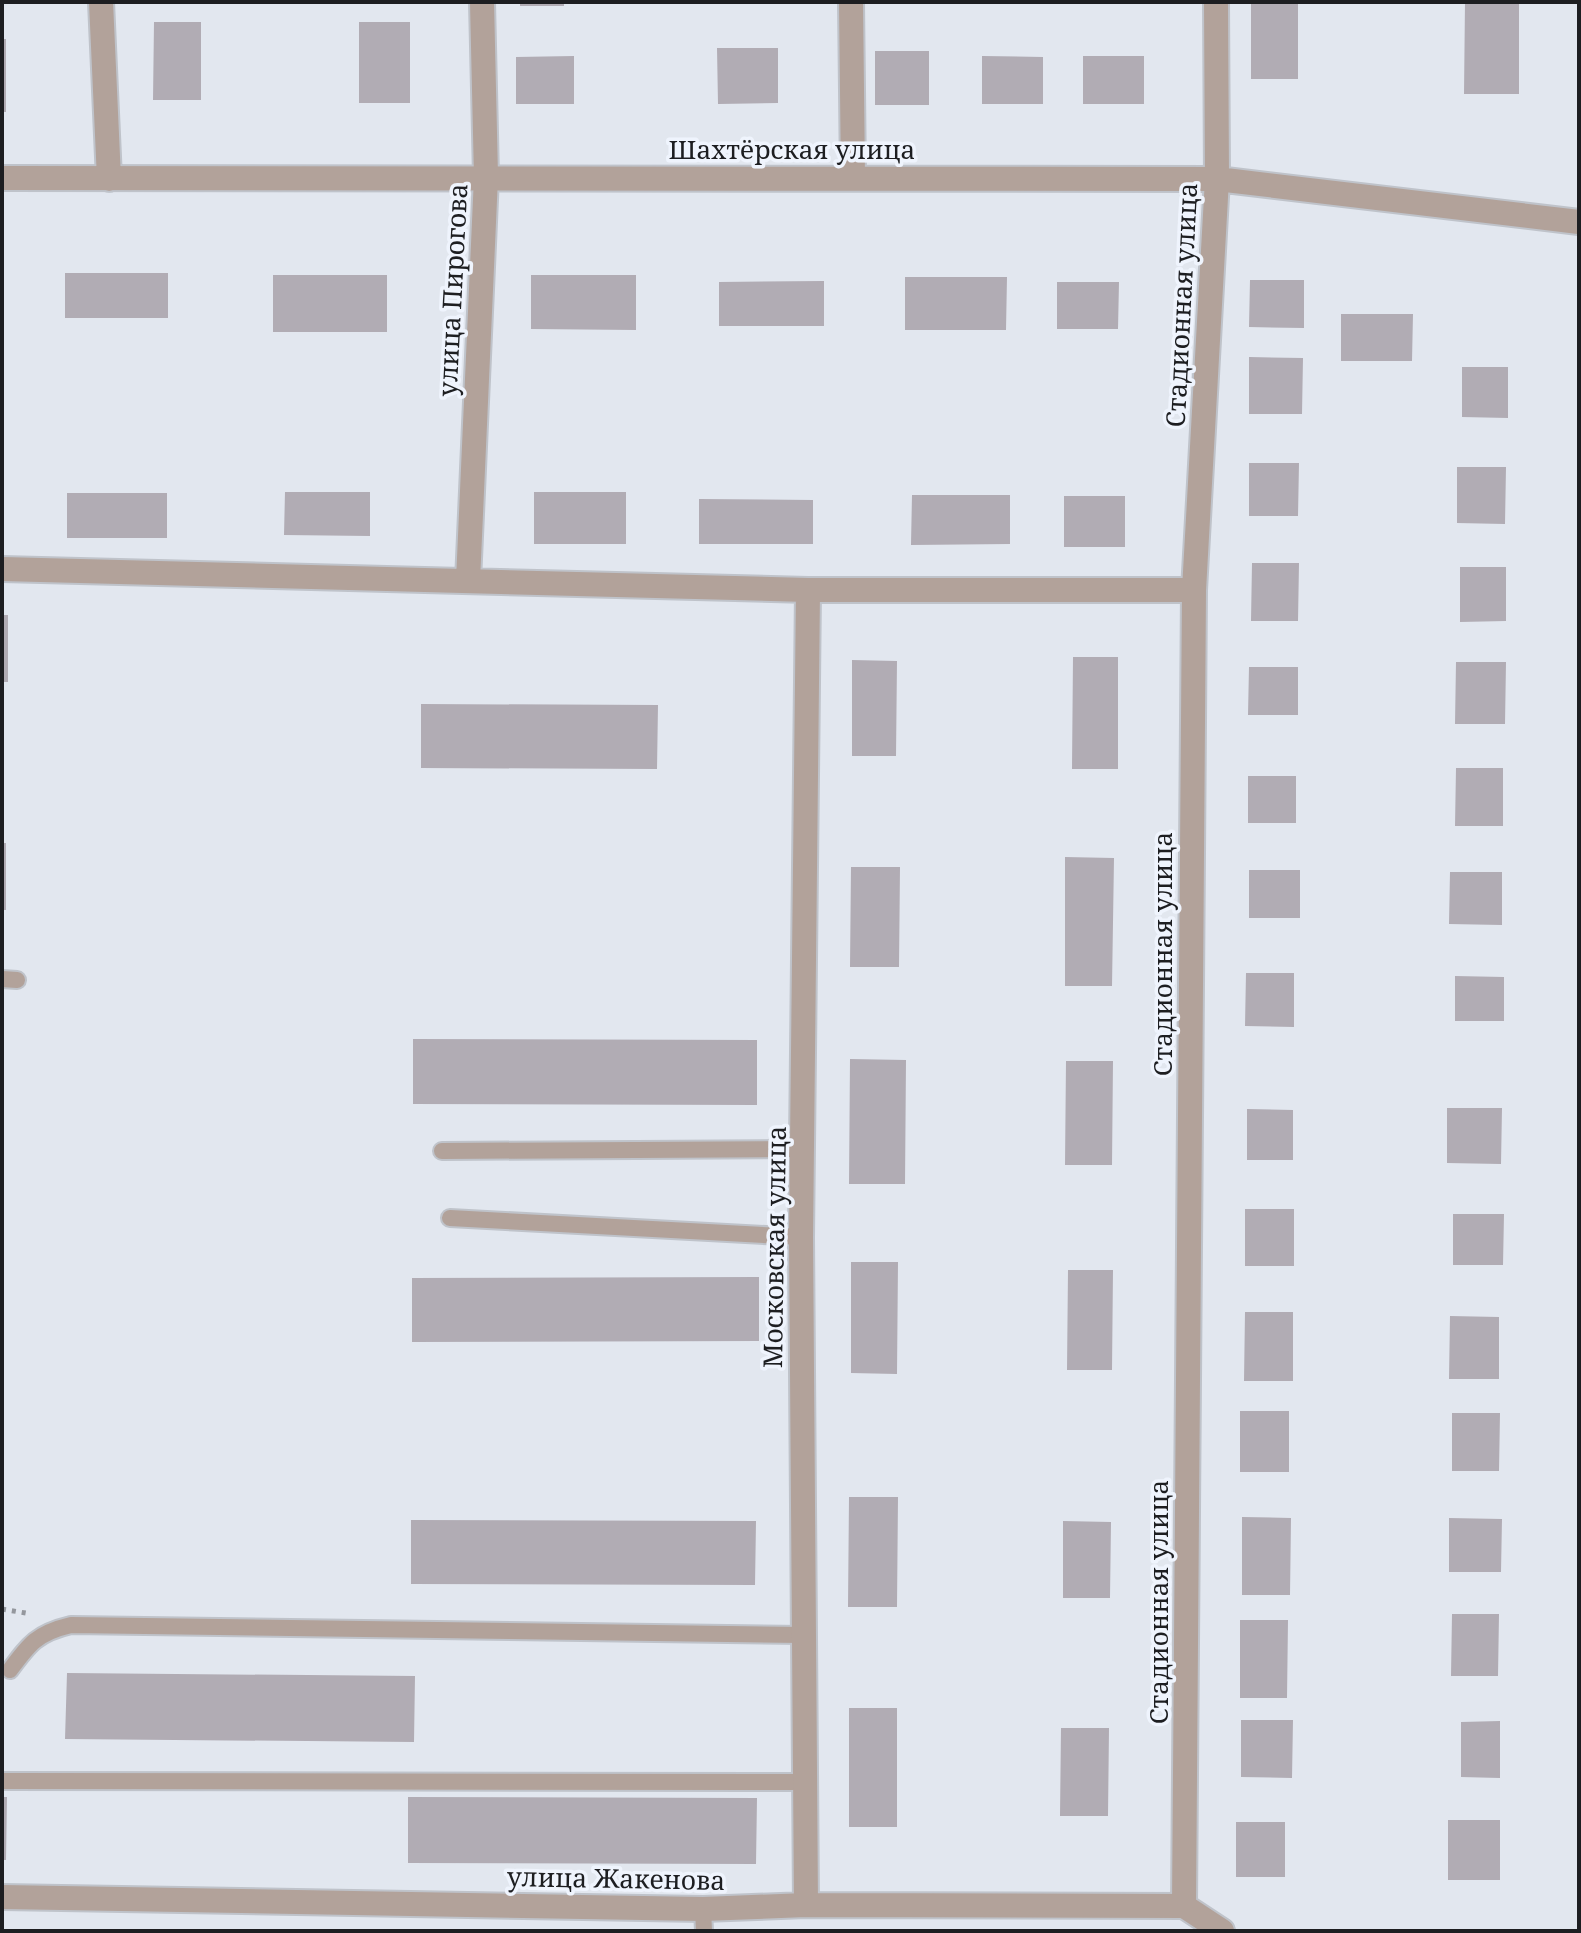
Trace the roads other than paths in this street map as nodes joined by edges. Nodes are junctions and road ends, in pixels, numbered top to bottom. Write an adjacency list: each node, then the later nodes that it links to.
1 (101, 2): 8 (street)
2 (482, 2): 5 (street, улица Пирогова)
3 (851, 2): 7 (street)
4 (1216, 2): 9 (street, Стадионная улица)
5 (486, 177): 7 (street, Шахтёрская улица); 8 (street, Шахтёрская улица); 12 (street, улица Пирогова)
6 (2, 178): 8 (street, Шахтёрская улица)
7 (853, 178): 9 (street, Шахтёрская улица)
8 (109, 179)
9 (1217, 179): 10 (street, Шахтёрская улица); 14 (street, Стадионная улица)
10 (1579, 222)
11 (2, 569): 12 (street)
12 (468, 581): 13 (street)
13 (808, 590): 14 (street); 15 (street, Московская улица)
14 (1194, 590): 25 (street, Стадионная улица)
15 (804, 1149): 16 (lane); 18 (street, Московская улица)
16 (442, 1151)
17 (450, 1218): 18 (lane)
18 (801, 1237): 19 (street, Московская улица)
19 (803, 1635): 20 (lane); 22 (street, Московская улица)
20 (10, 1670)
21 (2, 1781): 22 (lane)
22 (803, 1782): 24 (street, Московская улица)
23 (2, 1897): 26 (street, улица Жакенова)
24 (806, 1905): 25 (street, улица Жакенова); 26 (street, улица Жакенова)
25 (1184, 1906): 27 (street)
26 (703, 1920)
27 (1222, 1931)

